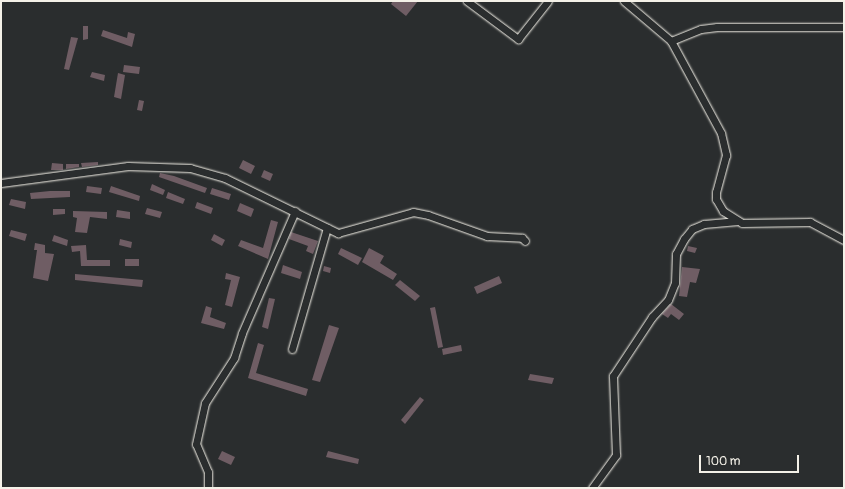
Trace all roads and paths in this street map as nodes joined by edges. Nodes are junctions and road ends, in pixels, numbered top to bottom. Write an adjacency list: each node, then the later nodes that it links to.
1 (467, 1): 2 (street)
2 (548, 1)
3 (624, 1): 5 (street)
4 (844, 27): 5 (street)
5 (671, 41): 8 (street)
6 (1, 183): 7 (street)
7 (295, 211): 9 (street); 13 (street)
8 (738, 221): 10 (street); 14 (street)
9 (327, 228): 11 (street); 12 (street)
10 (844, 240)
11 (525, 241)
12 (292, 349)
13 (208, 488)
14 (592, 488)

